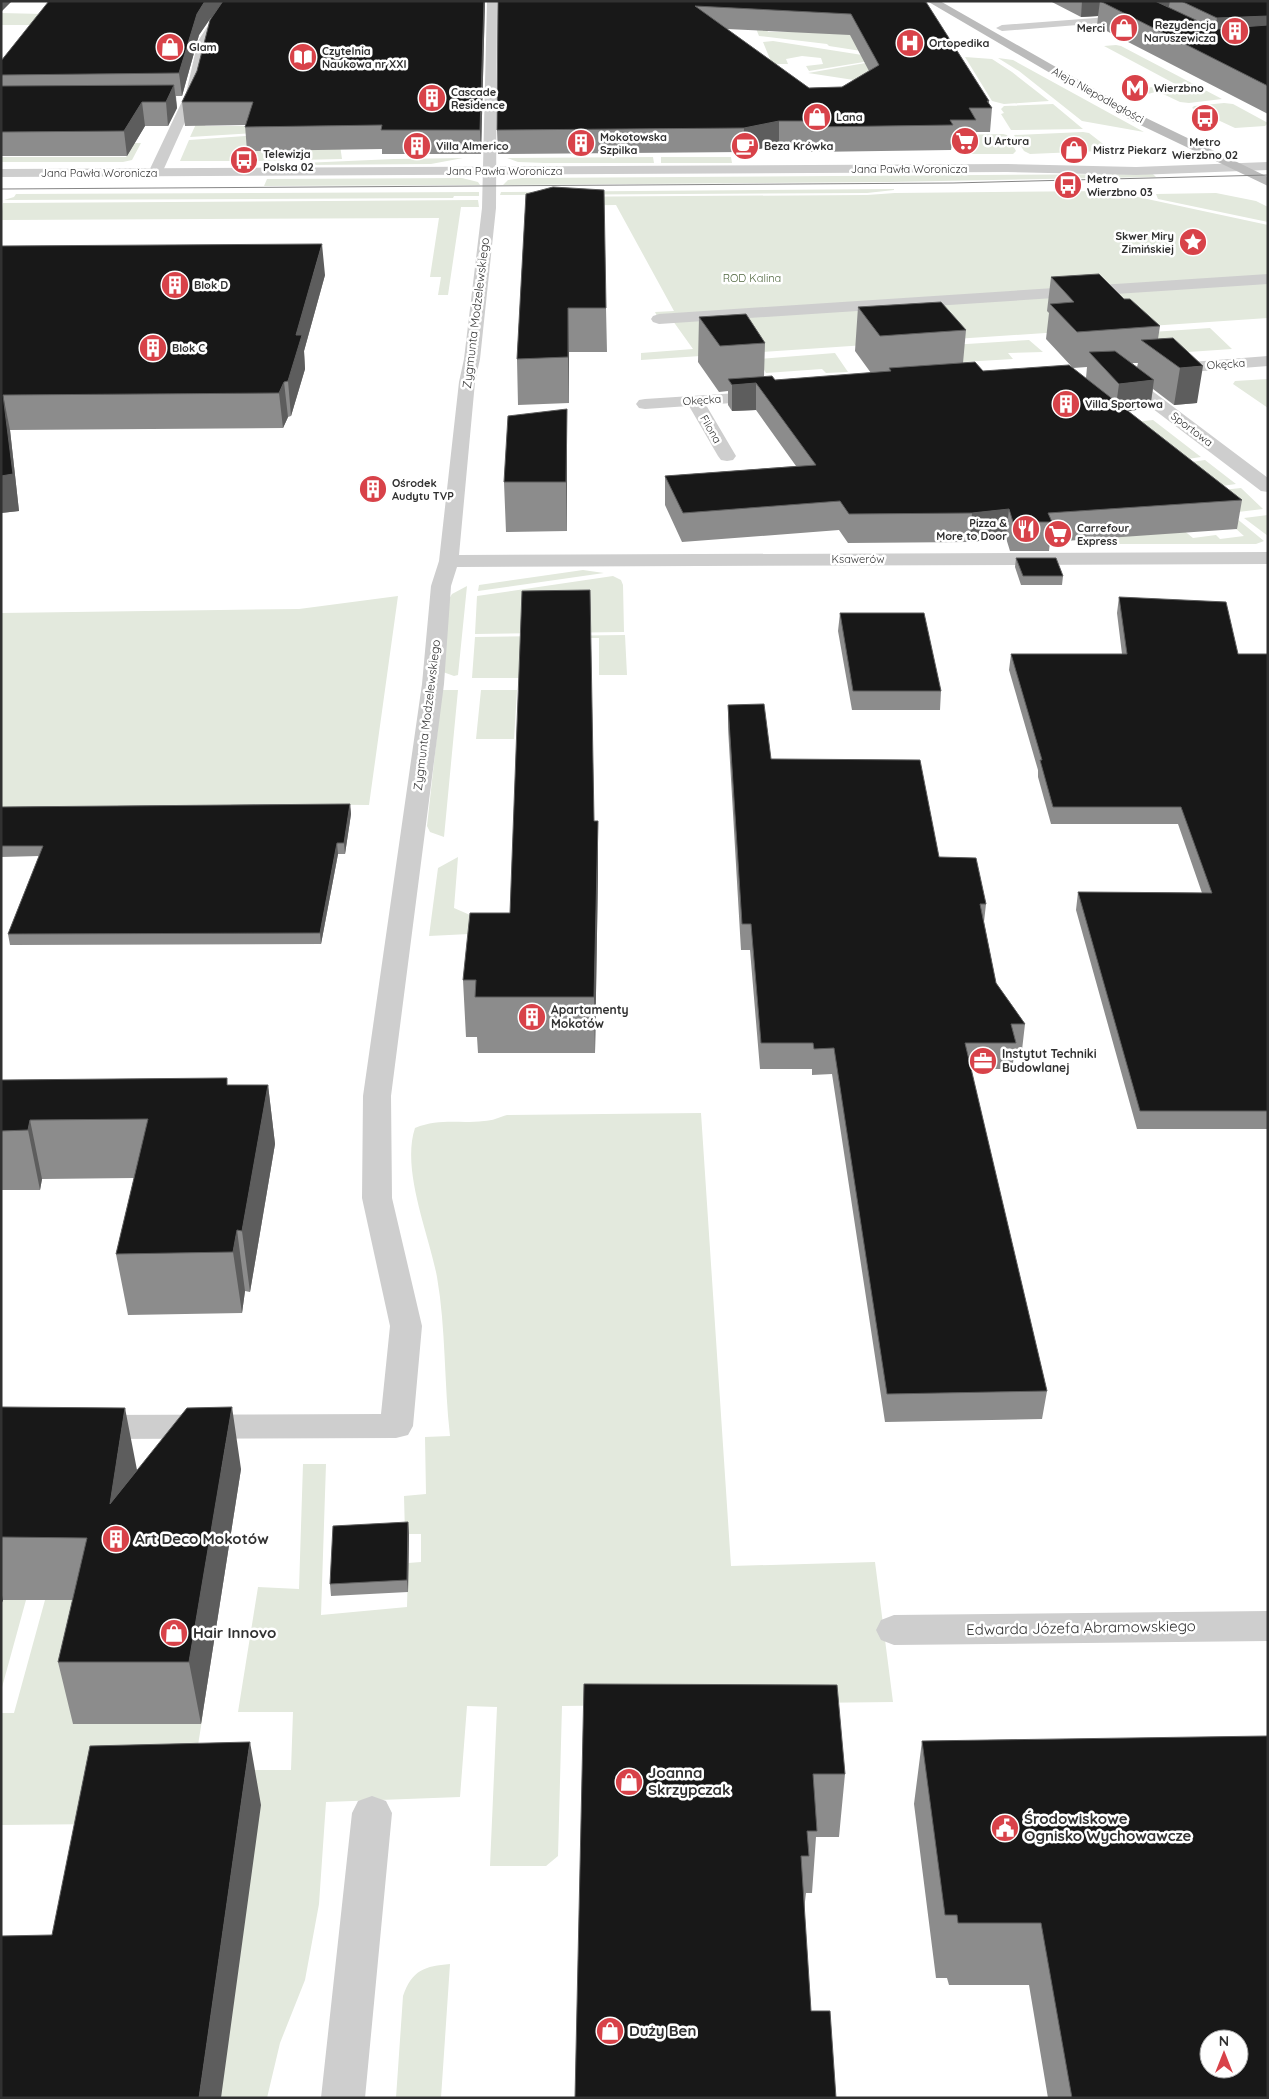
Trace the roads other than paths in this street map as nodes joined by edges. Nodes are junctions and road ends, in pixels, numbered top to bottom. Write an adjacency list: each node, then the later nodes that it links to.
1 (234, 1): 15 (street)
2 (492, 1): 14 (street, Zygmunta Modzelewskiego)
3 (932, 1): 10 (main road, Aleja Niepodległości)
4 (954, 1): 6 (main road, Aleja Niepodległości)
5 (1147, 17): 6 (street)
6 (1002, 28): 7 (main road, Aleja Niepodległości)
7 (1062, 62)
8 (1268, 155): 9 (street, Jana Pawła Woronicza)
9 (1254, 156): 10 (street, Jana Pawła Woronicza); 11 (main road)
10 (1217, 157): 12 (main road, Aleja Niepodległości); 13 (street, Jana Pawła Woronicza)
11 (1268, 164): 12 (street, Jana Pawła Woronicza)
12 (1238, 167): 13 (street, Jana Pawła Woronicza); 17 (main road, Aleja Niepodległości)
13 (1007, 168): 14 (street, Jana Pawła Woronicza)
14 (490, 171): 15 (street, Jana Pawła Woronicza); 28 (street, Zygmunta Modzelewskiego)
15 (155, 173): 16 (street, Jana Pawła Woronicza)
16 (1, 174)
17 (1268, 182)
18 (1268, 279): 19 (street)
19 (659, 319)
20 (1268, 361): 21 (street, Okęcka)
21 (1111, 373): 26 (street, Sportowa)
22 (784, 395): 23 (street, Okęcka)
23 (695, 401): 24 (street, Okęcka); 25 (street, Filona)
24 (645, 404)
25 (727, 456)
26 (1268, 487)
27 (1268, 558): 28 (street, Ksawerów)
28 (449, 560): 29 (street, Zygmunta Modzelewskiego)
29 (59, 1427)
30 (1268, 1626): 31 (street, Edwarda Józefa Abramowskiego)
31 (894, 1630)
32 (372, 1813): 33 (street)
33 (342, 2098)

